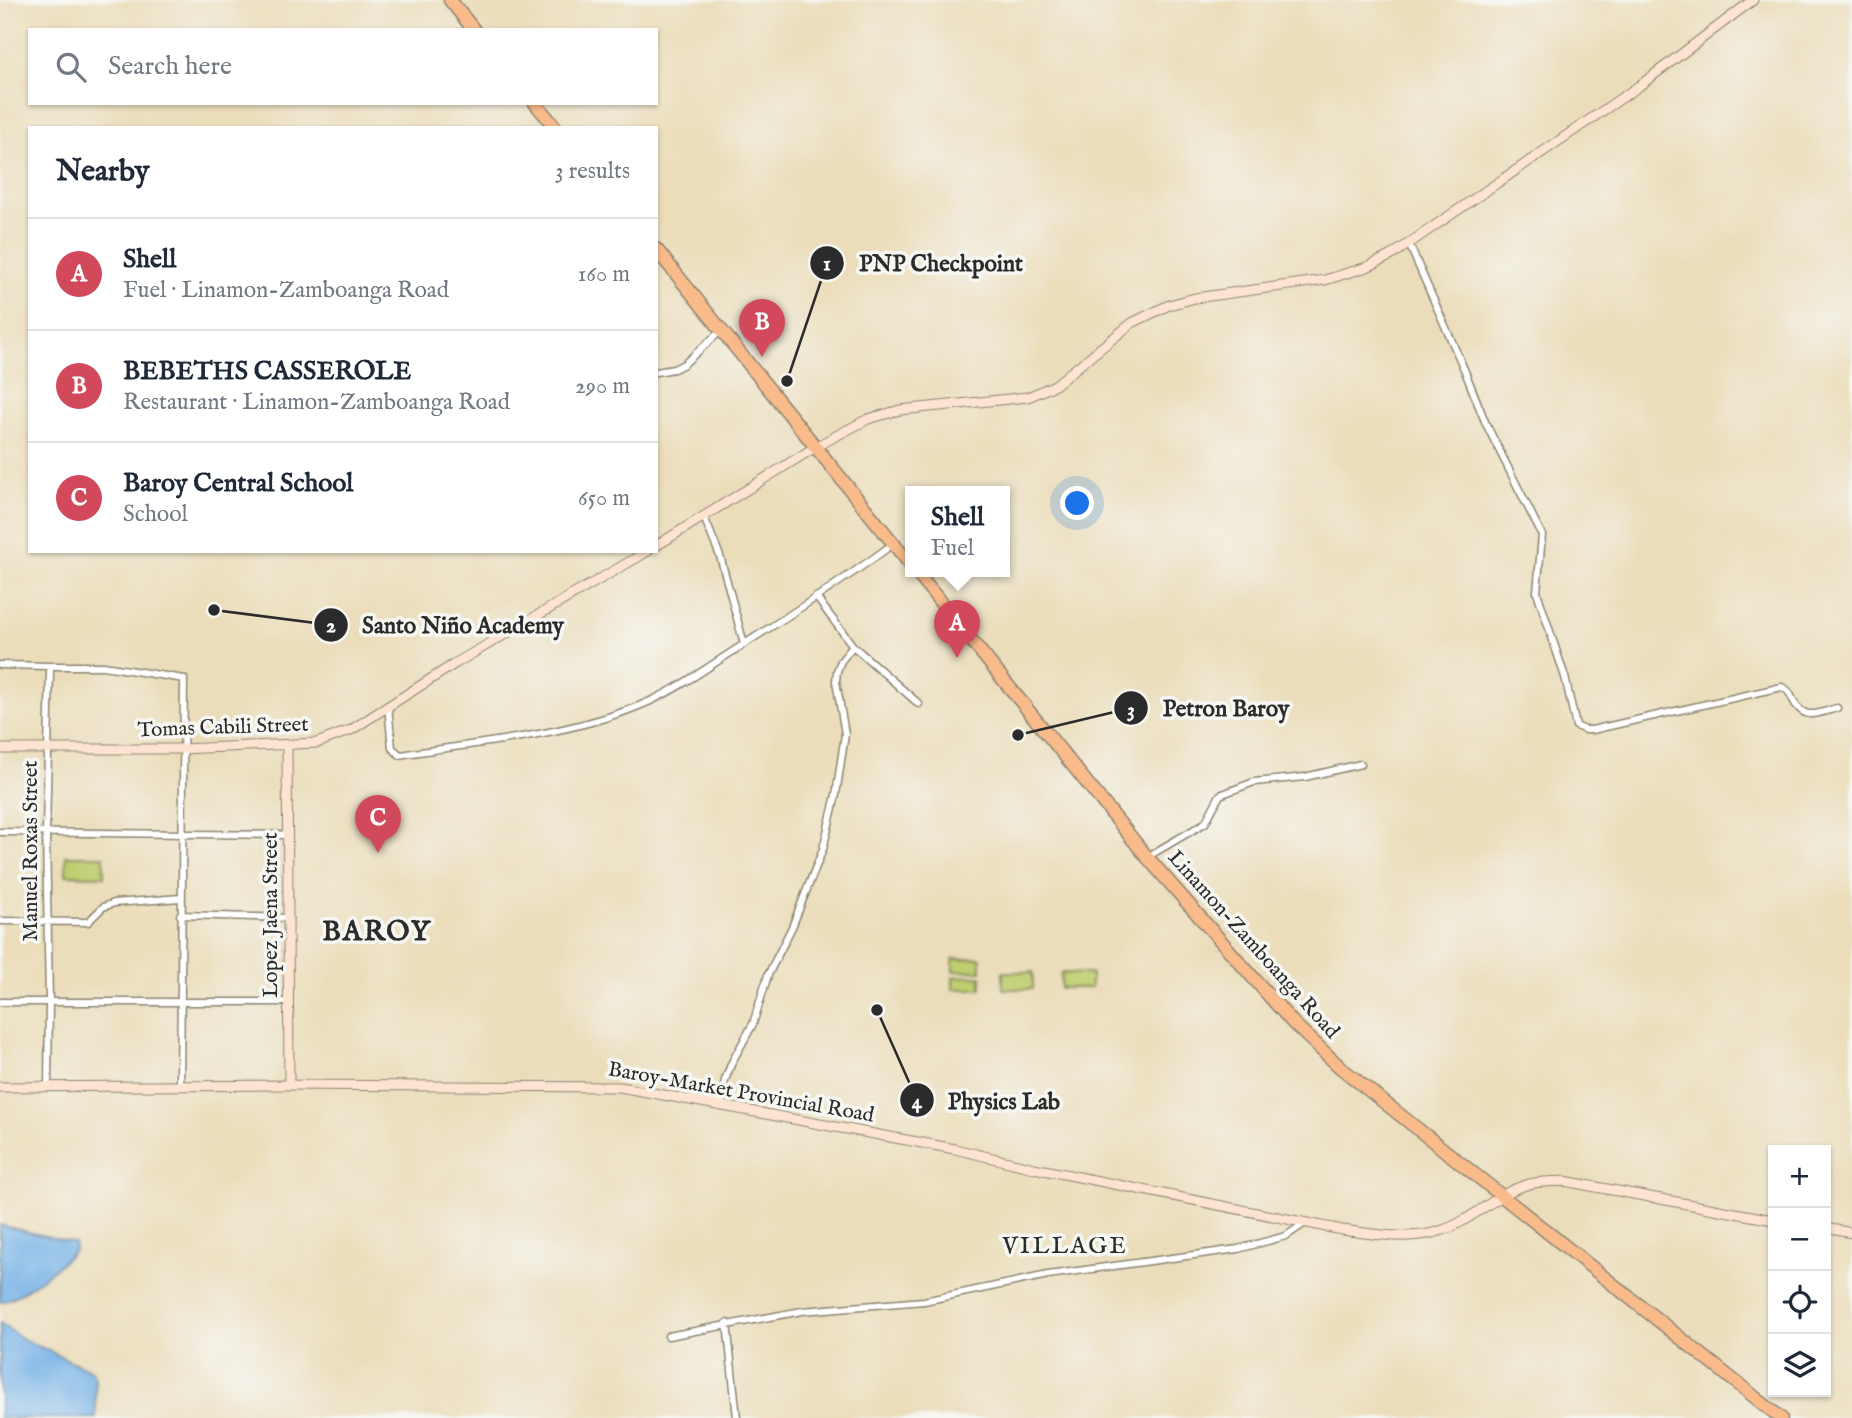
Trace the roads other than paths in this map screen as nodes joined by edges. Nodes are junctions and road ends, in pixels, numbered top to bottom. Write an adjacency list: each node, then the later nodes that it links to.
1 (450, 0): 3 (highway)
2 (1753, 0): 6 (street)
3 (472, 28)
4 (538, 105): 5 (highway)
5 (554, 126)
6 (1409, 244): 10 (street); 24 (street)
7 (658, 251): 8 (highway)
8 (723, 329): 9 (street); 10 (highway)
9 (658, 372)
10 (817, 446): 11 (street); 12 (highway)
11 (704, 517): 13 (street); 18 (street)
12 (893, 543): 15 (highway); 17 (street)
13 (658, 545)
14 (645, 553): 23 (street, Tomas Cabili Street)
15 (905, 558)
16 (920, 577): 34 (highway, Linamon-Zamboanga Road)
17 (816, 597): 18 (street); 19 (street)
18 (744, 644): 23 (street)
19 (853, 646): 22 (street); 48 (street)
20 (0, 666): 21 (street)
21 (49, 666): 27 (street, Manuel Roxas Street); 28 (street)
22 (919, 704)
23 (388, 706): 25 (street, Tomas Cabili Street)
24 (1837, 708)
25 (287, 745): 28 (street, Tomas Cabili Street); 33 (street, Lopez Jaena Street)
26 (0, 749): 27 (street, Tomas Cabili Street)
27 (49, 749): 28 (street, Tomas Cabili Street); 31 (street, Manuel Roxas Street)
28 (182, 750): 32 (street)
29 (1361, 764): 34 (street)
30 (0, 832): 31 (street)
31 (46, 832): 32 (street); 39 (street, Manuel Roxas Street)
32 (181, 835): 33 (street); 35 (street)
33 (288, 835): 37 (street, Lopez Jaena Street)
34 (1147, 857): 49 (highway, Linamon-Zamboanga Road)
35 (180, 898): 36 (street); 39 (street)
36 (180, 915): 37 (street); 40 (street)
37 (289, 918): 43 (street, Lopez Jaena Street)
38 (0, 921): 39 (street)
39 (48, 923): 41 (street, Manuel Roxas Street)
40 (180, 1000): 41 (street); 43 (street); 46 (street)
41 (49, 1001): 42 (street); 45 (street, Manuel Roxas Street)
42 (0, 1002)
43 (289, 1002): 44 (street, Lopez Jaena Street)
44 (289, 1085): 46 (street, Baroy-Market Provincial Road); 48 (street, Baroy-Market Provincial Road)
45 (48, 1086): 46 (street, Baroy-Market Provincial Road); 47 (street, Baroy-Market Provincial Road)
46 (180, 1086)
47 (0, 1087)
48 (721, 1104): 51 (street, Baroy-Market Provincial Road)
49 (1503, 1195): 50 (street, Baroy-Market Provincial Road); 51 (street, Baroy-Market Provincial Road); 57 (highway, Linamon-Zamboanga Road)
50 (1768, 1219)
51 (1307, 1222): 54 (street)
52 (1831, 1229): 53 (street)
53 (1852, 1233)
54 (727, 1323): 55 (street); 56 (street)
55 (668, 1336)
56 (737, 1418)
57 (1781, 1418)

